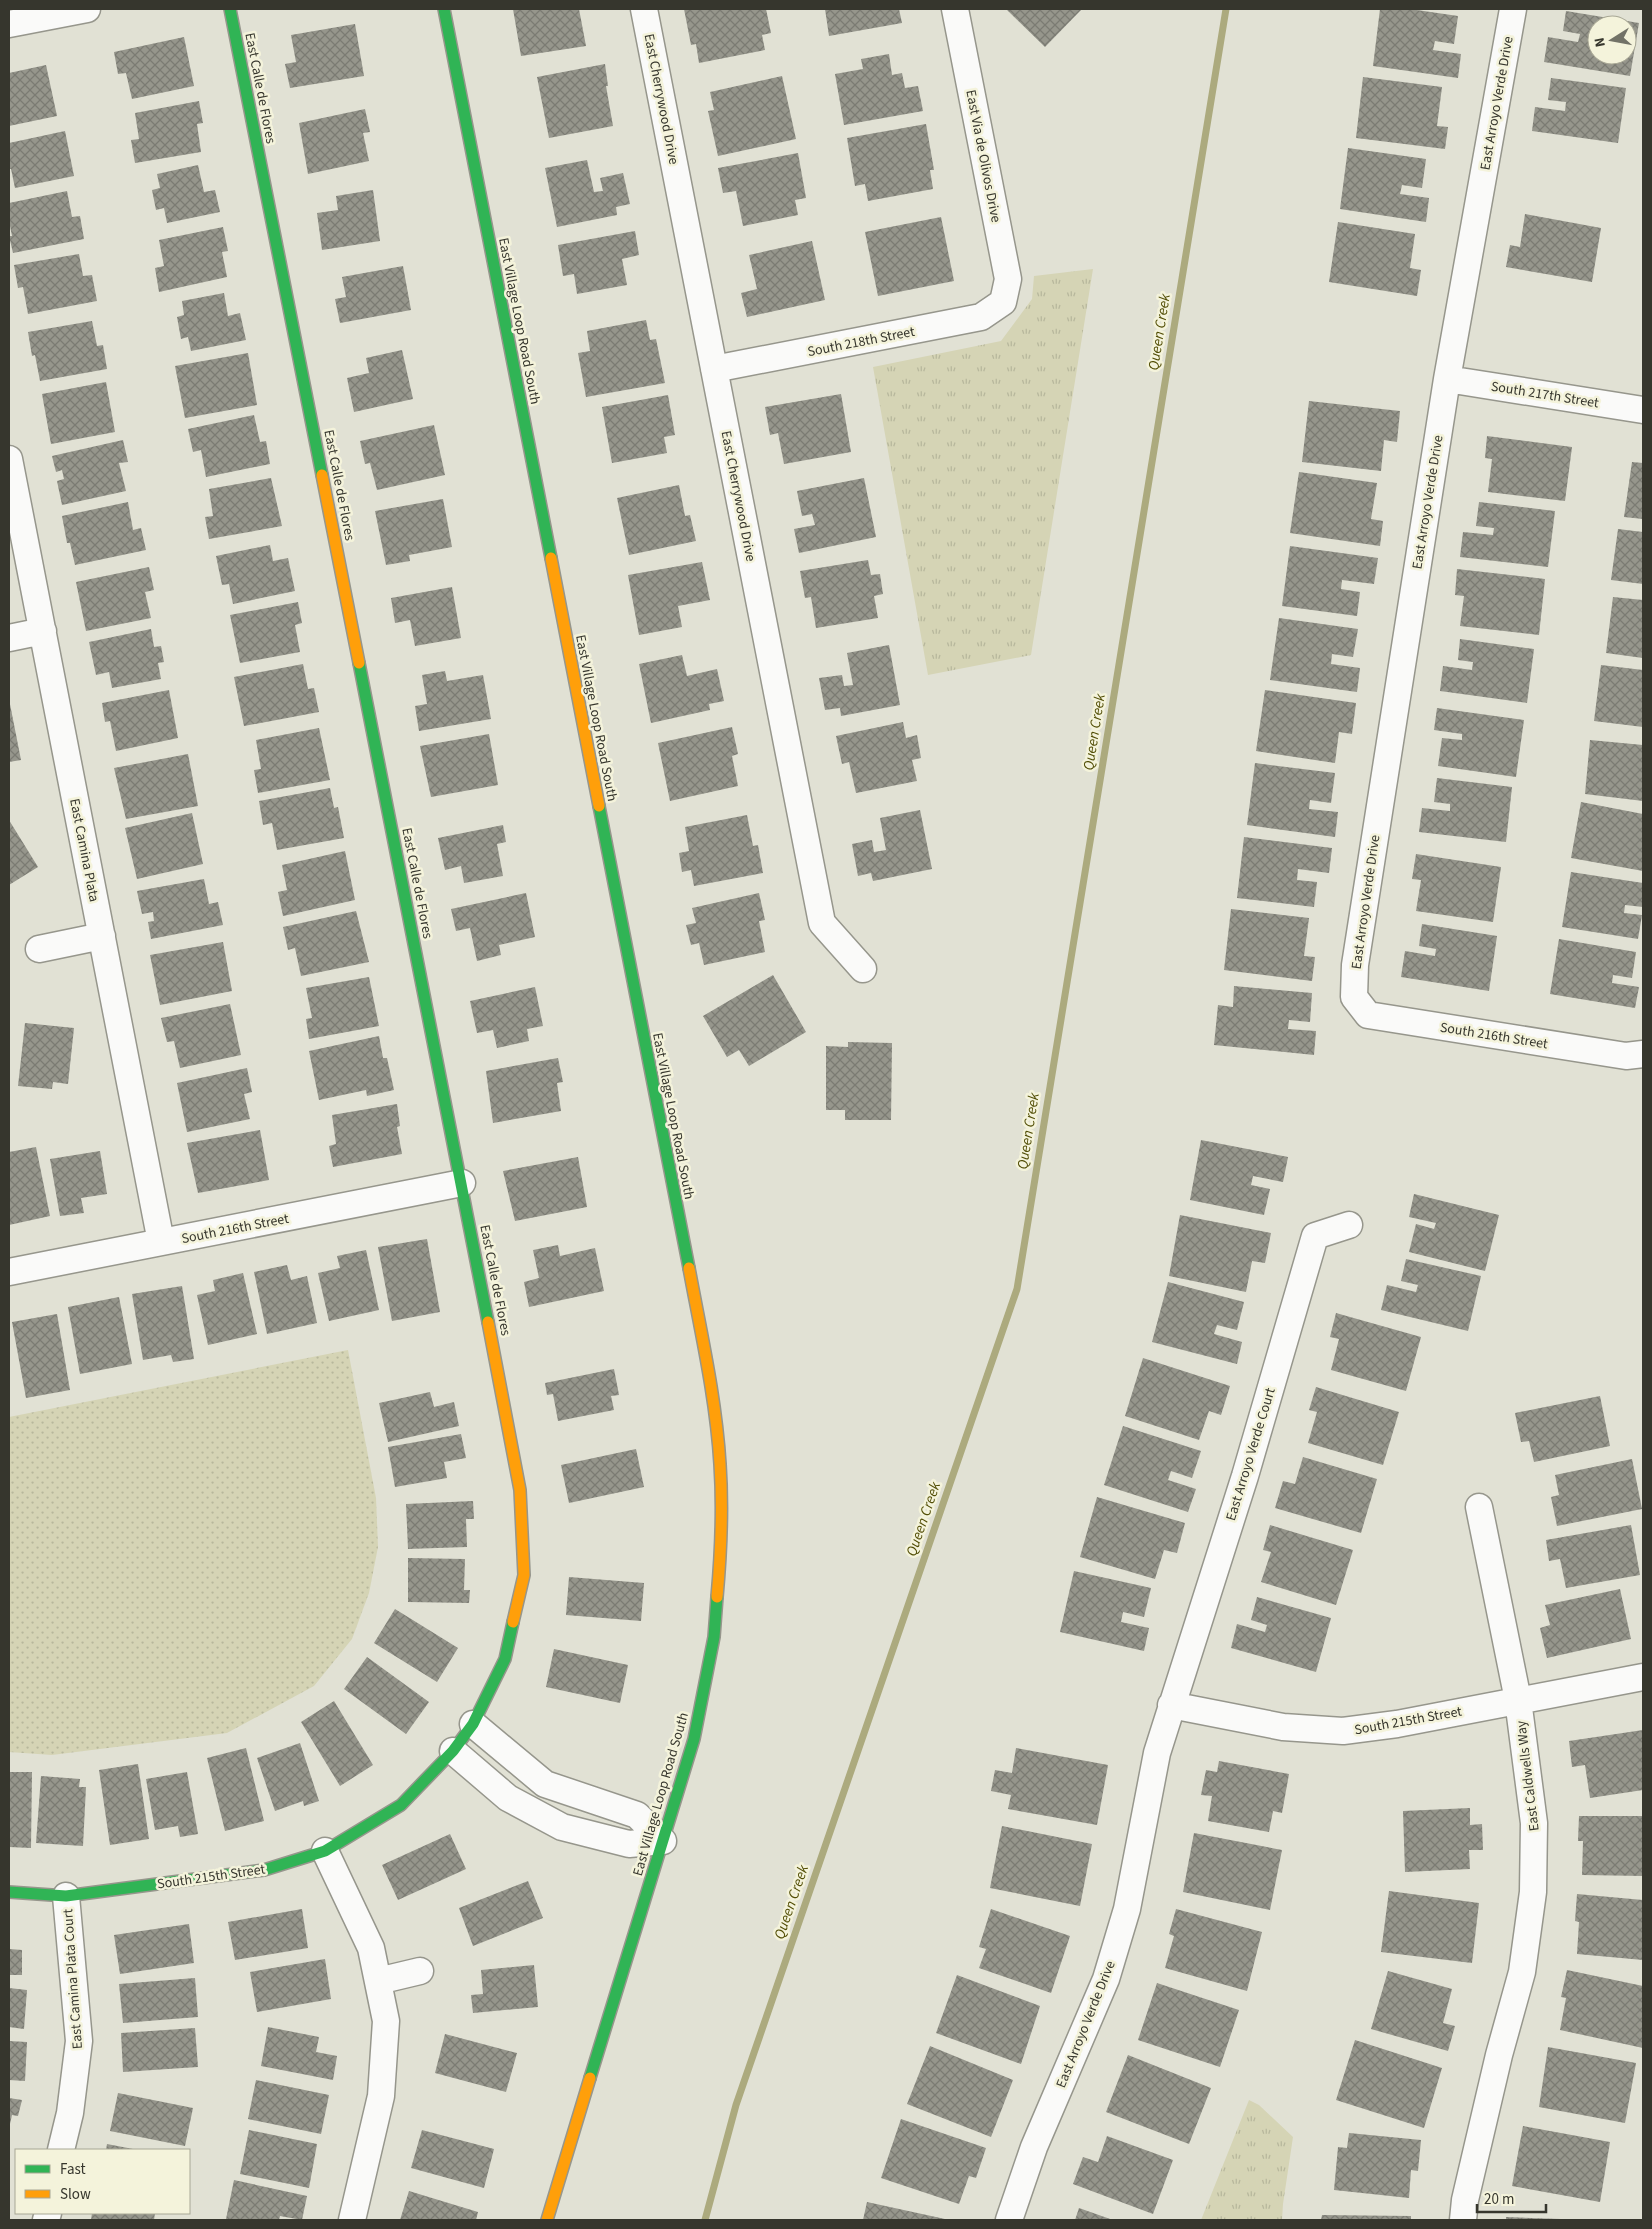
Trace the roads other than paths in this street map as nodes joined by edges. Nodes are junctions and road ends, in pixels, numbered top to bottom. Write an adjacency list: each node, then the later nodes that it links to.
1 (87, 9): 7 (street)
2 (230, 9): 20 (street, East Calle de Flores)
3 (444, 9): 30 (street, East Village Loop Road South)
4 (644, 9): 9 (street, East Cherrywood Drive)
5 (955, 9): 8 (street, East Via de Olivos Drive)
6 (1513, 9): 10 (street, East Arroyo Verde Drive)
7 (9, 24)
8 (1003, 302): 9 (street, South 218th Street)
9 (714, 369): 17 (street, East Cherrywood Drive)
10 (1447, 379): 11 (street, South 217th Street); 18 (street, East Arroyo Verde Drive)
11 (1643, 410)
12 (9, 458): 13 (street, East Camina Plata)
13 (42, 631): 14 (street); 15 (street, East Camina Plata)
14 (9, 638)
15 (102, 936): 16 (street); 22 (street, East Camina Plata)
16 (39, 949)
17 (863, 969)
18 (1354, 997): 19 (street, South 216th Street)
19 (1643, 1054)
20 (462, 1183): 22 (street, South 216th Street); 28 (street, East Calle de Flores)
21 (1349, 1225): 27 (street, East Arroyo Verde Court)
22 (161, 1242): 23 (street, South 216th Street)
23 (9, 1272)
24 (1479, 1507): 26 (street, East Caldwells Way)
25 (1643, 1676): 26 (street, South 215th Street)
26 (1518, 1700): 27 (street, South 215th Street); 40 (street, East Caldwells Way)
27 (1171, 1705): 39 (street, East Arroyo Verde Drive)
28 (473, 1724): 29 (street, East Calle de Flores); 30 (street)
29 (452, 1751): 30 (street); 31 (street, South 215th Street)
30 (663, 1840): 38 (street, East Village Loop Road South)
31 (324, 1851): 33 (street, South 215th Street); 35 (street)
32 (9, 1892): 33 (street, South 215th Street)
33 (66, 1896): 36 (street, East Camina Plata Court)
34 (420, 1971): 35 (street)
35 (378, 1981): 37 (street)
36 (62, 2149)
37 (352, 2220)
38 (547, 2220)
39 (1009, 2220)
40 (1463, 2220)

